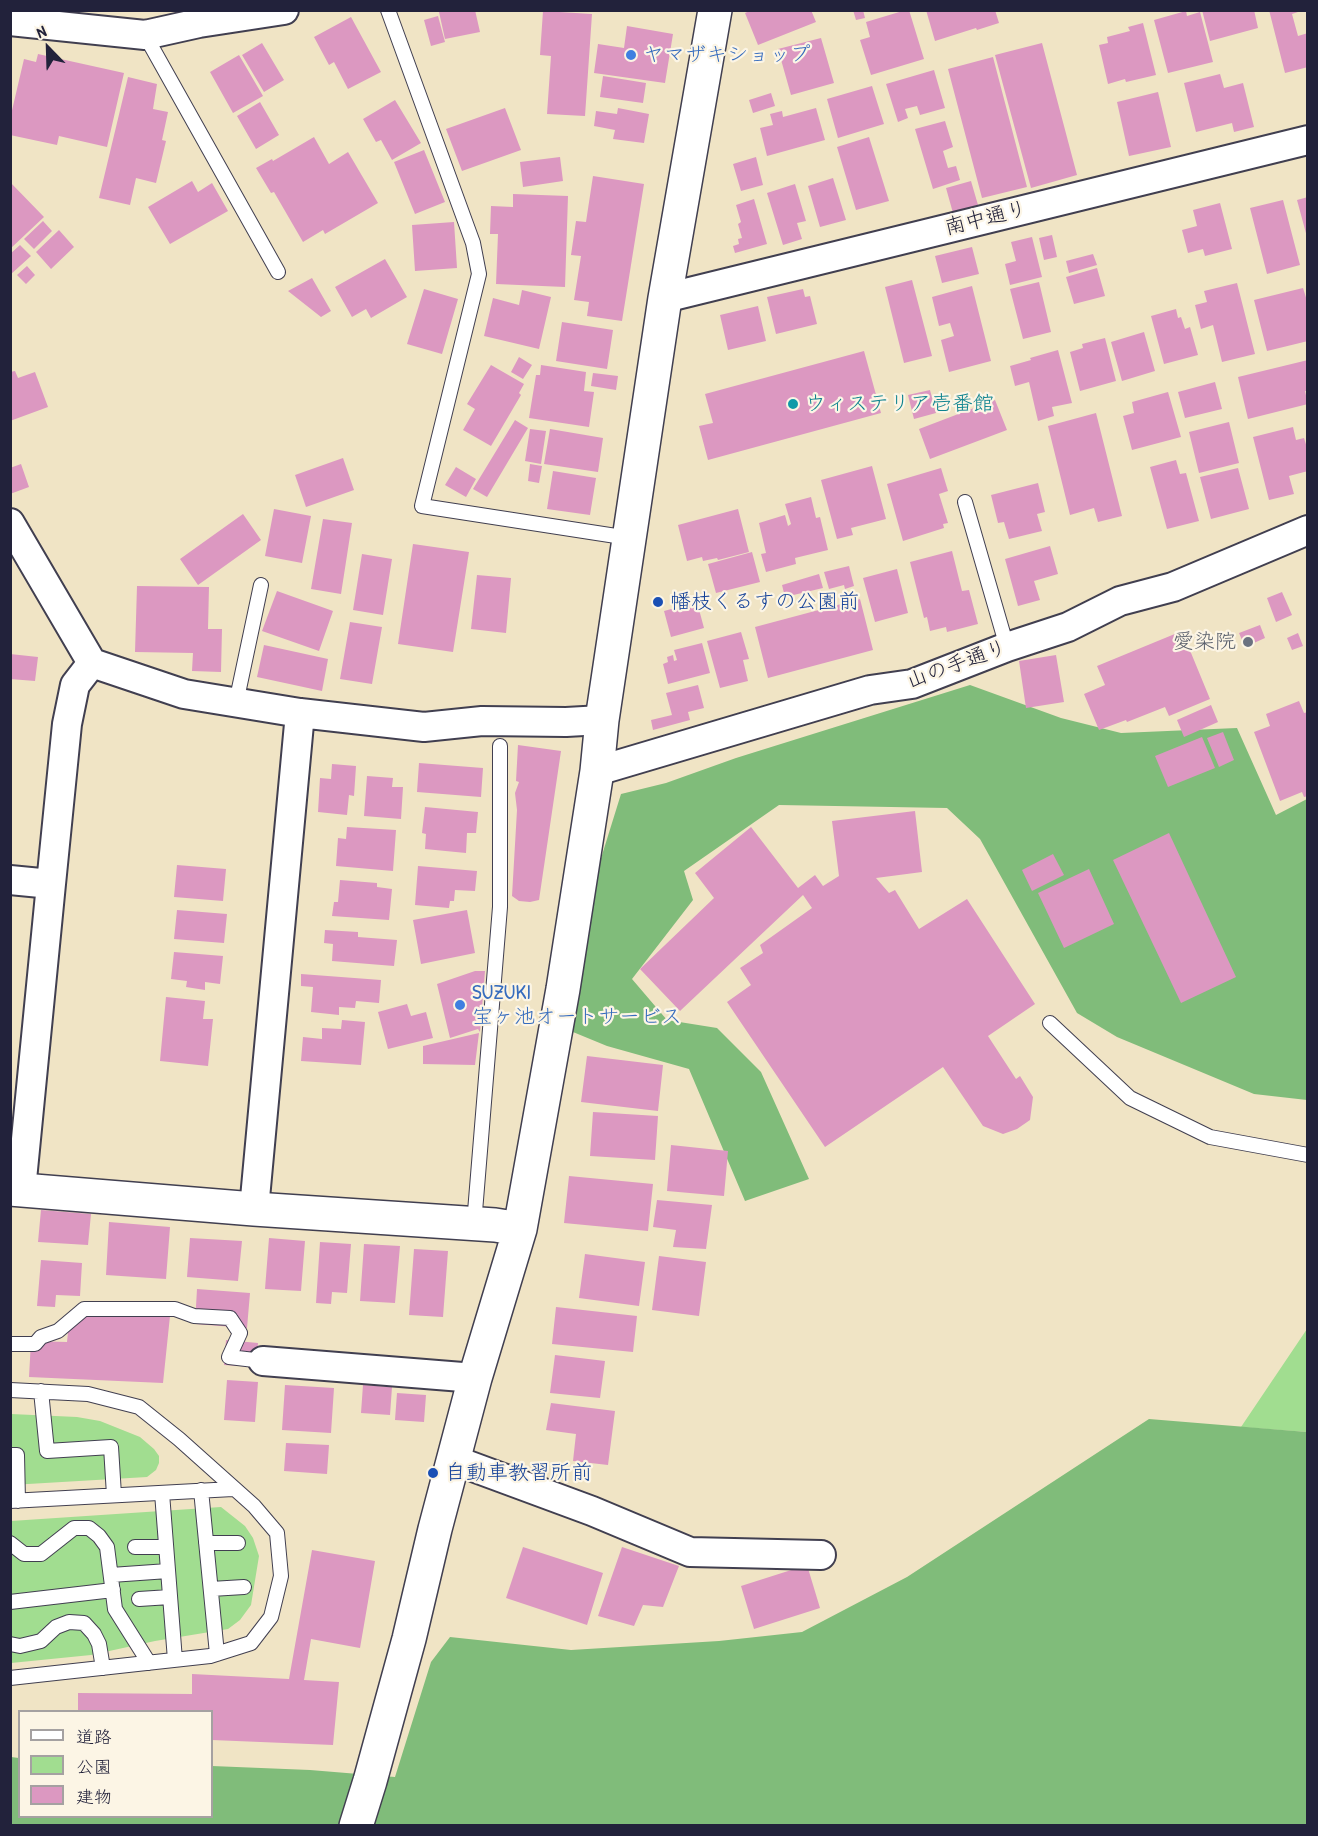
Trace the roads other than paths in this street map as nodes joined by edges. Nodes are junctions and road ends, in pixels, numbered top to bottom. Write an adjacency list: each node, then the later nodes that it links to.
1 (284, 10): 5 (street)
2 (388, 10): 12 (lane)
3 (713, 11): 8 (street)
4 (10, 21): 5 (street)
5 (145, 35): 7 (lane)
6 (1308, 141): 8 (street, 南中通り)
7 (278, 272)
8 (665, 298): 12 (street)
9 (965, 502): 14 (lane)
10 (10, 523): 15 (street)
11 (1308, 530): 14 (street, 山の手通り)
12 (629, 538): 18 (street)
13 (261, 585): 16 (lane)
14 (1007, 647): 20 (street, 山の手通り)
15 (92, 663): 16 (street); 22 (street)
16 (236, 703): 17 (street)
17 (300, 713): 19 (street); 26 (street)
18 (602, 720): 19 (street); 20 (street)
19 (501, 733): 27 (lane)
20 (597, 771): 28 (street)
21 (10, 880): 22 (street)
22 (51, 884): 25 (street)
23 (1050, 1023): 24 (lane)
24 (1308, 1155)
25 (16, 1189): 26 (street)
26 (254, 1209): 27 (street)
27 (474, 1224): 28 (street)
28 (520, 1229): 31 (street)
29 (10, 1344): 30 (lane)
30 (263, 1361): 31 (street)
31 (475, 1378): 35 (street)
32 (10, 1390): 33 (lane)
33 (42, 1391): 36 (lane); 39 (lane)
34 (10, 1455): 40 (lane)
35 (454, 1460): 46 (street); 61 (street)
36 (233, 1489): 37 (lane); 56 (lane)
37 (201, 1490): 38 (lane); 42 (lane)
38 (162, 1493): 39 (lane); 45 (lane)
39 (114, 1495): 40 (lane)
40 (14, 1501)
41 (10, 1543): 48 (lane)
42 (206, 1543): 43 (lane); 50 (lane)
43 (238, 1543)
44 (135, 1547): 45 (lane)
45 (166, 1547): 47 (lane)
46 (821, 1555)
47 (168, 1571): 48 (lane); 52 (lane)
48 (111, 1575): 51 (lane)
49 (244, 1587): 50 (lane)
50 (211, 1589): 56 (lane)
51 (112, 1590): 54 (lane); 58 (lane)
52 (170, 1597): 53 (lane); 57 (lane)
53 (139, 1599)
54 (10, 1602)
55 (10, 1644): 59 (lane)
56 (217, 1654): 57 (lane)
57 (176, 1660): 58 (lane)
58 (149, 1663): 59 (lane)
59 (103, 1668): 60 (lane)
60 (10, 1678)
61 (356, 1826)

